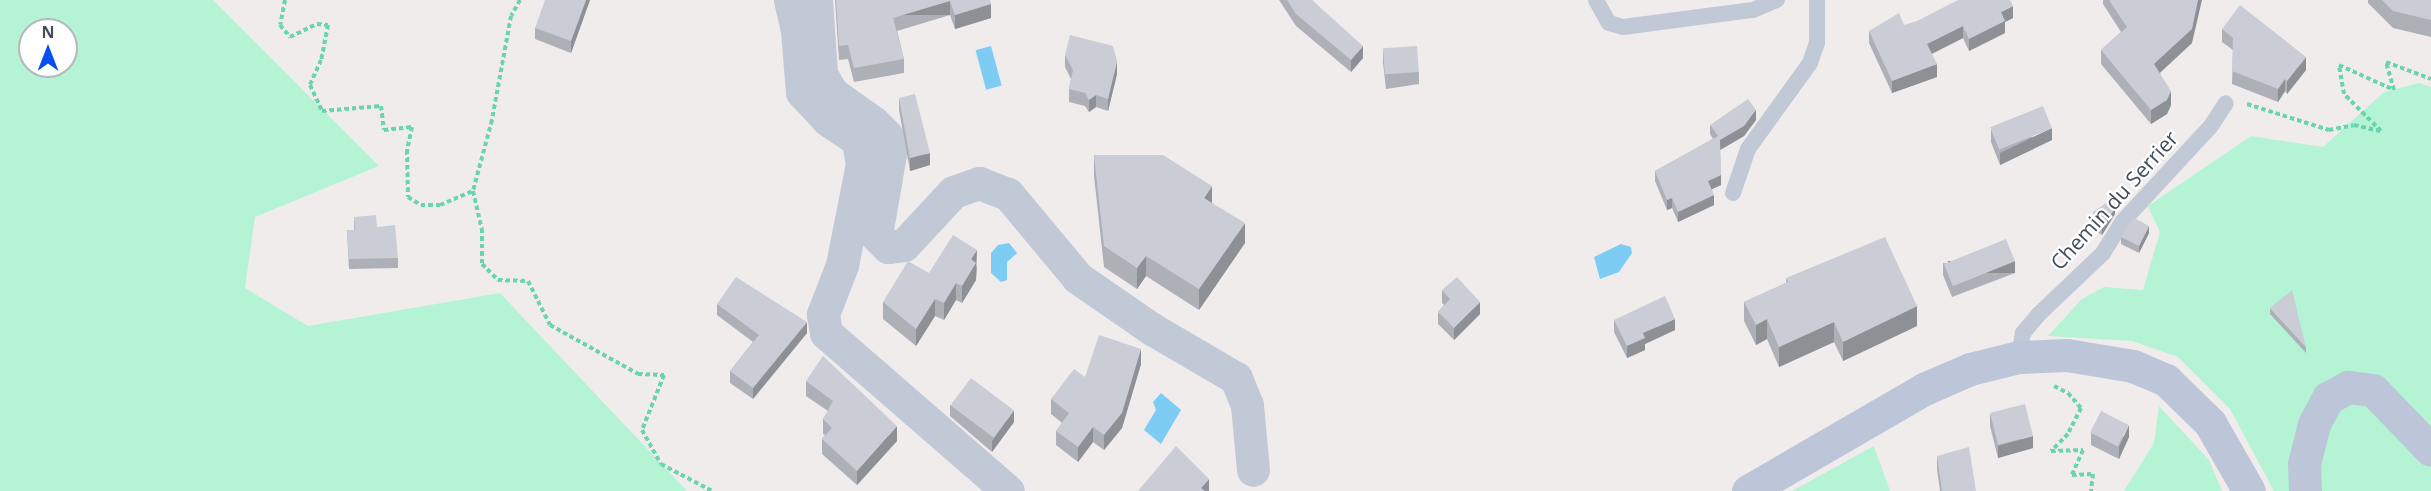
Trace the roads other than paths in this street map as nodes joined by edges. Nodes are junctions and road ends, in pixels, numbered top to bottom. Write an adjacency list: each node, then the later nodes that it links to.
1 (790, 0): 11 (street)
2 (816, 0): 10 (street)
3 (1596, 0): 4 (lane)
4 (1778, 0)
5 (1816, 0): 7 (lane)
6 (2226, 103): 8 (lane, Chemin du Serrier)
7 (1733, 193)
8 (2019, 357): 12 (main road); 13 (main road)
9 (2431, 450): 14 (main road)
10 (1253, 470)
11 (1008, 491)
12 (1748, 491)
13 (2249, 491)
14 (2305, 491)

